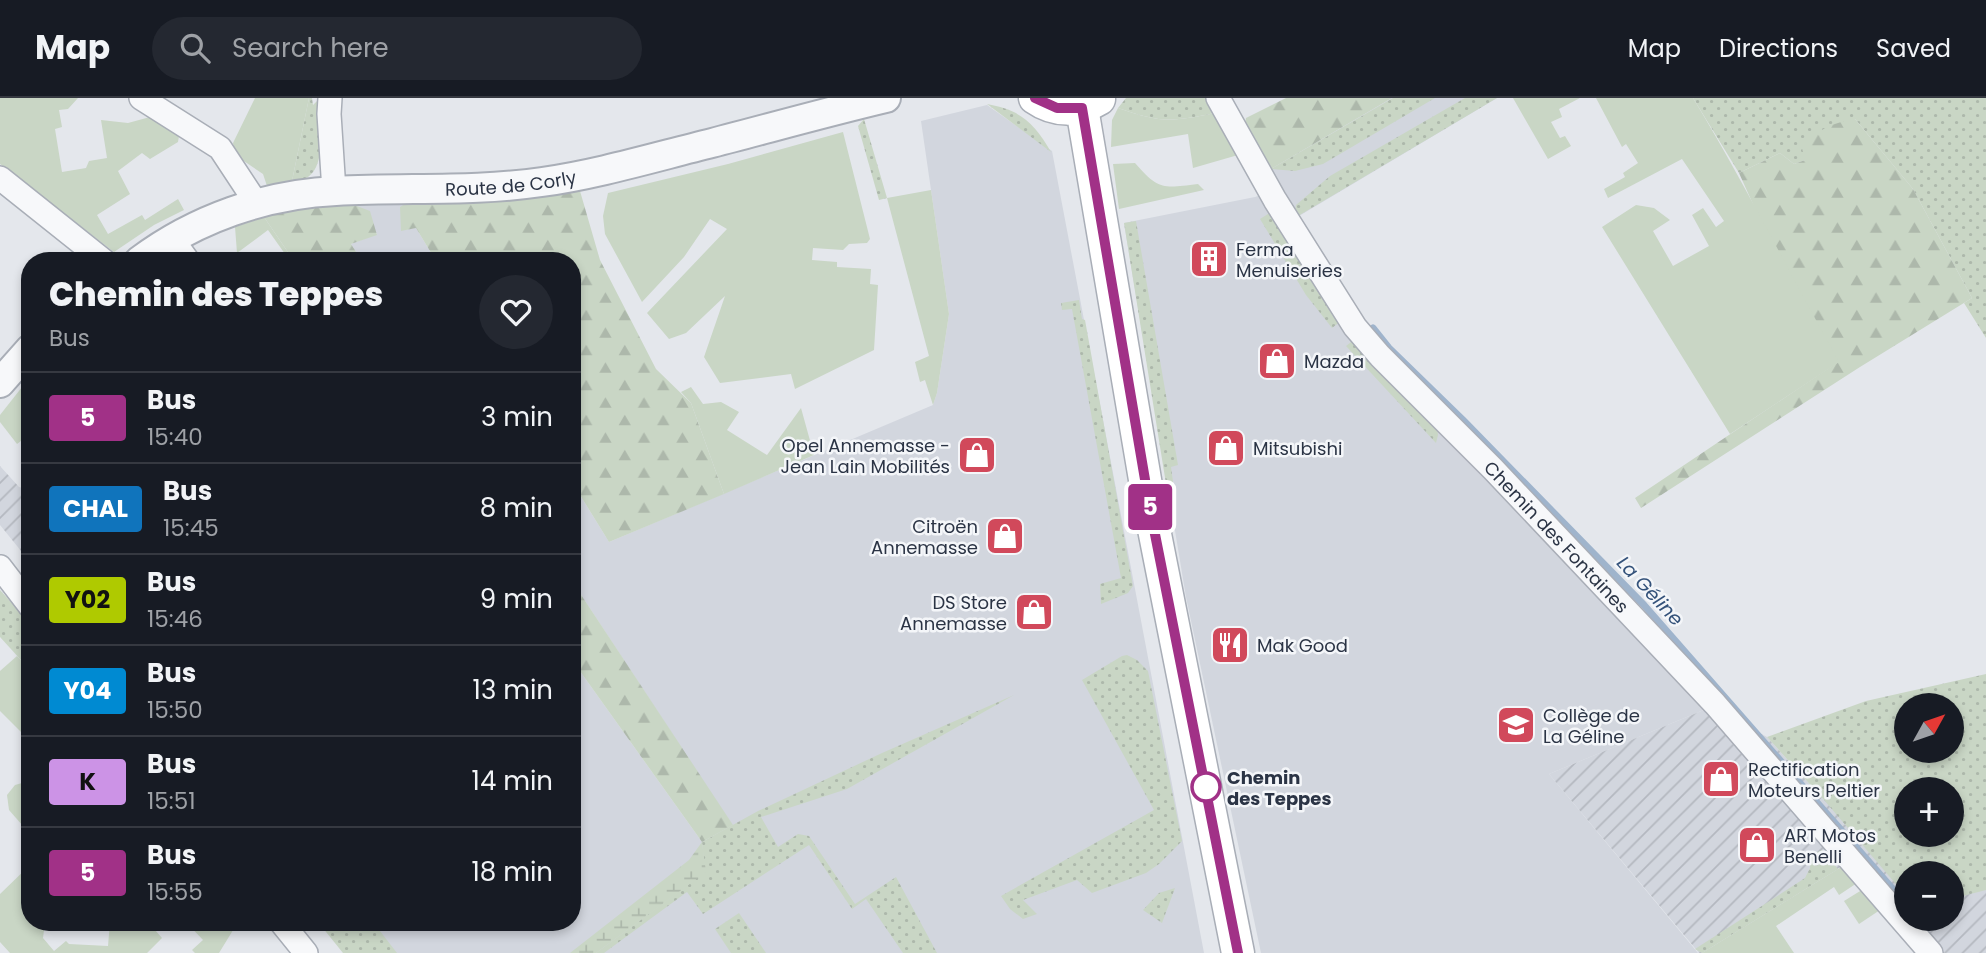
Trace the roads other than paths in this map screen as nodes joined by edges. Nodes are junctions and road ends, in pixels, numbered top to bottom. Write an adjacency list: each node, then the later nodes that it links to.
1 (141, 98): 9 (street)
2 (330, 98): 8 (street)
3 (886, 98): 8 (street, Route de Corly)
4 (1035, 98): 6 (main road)
5 (1218, 98): 21 (street, Chemin des Fontaines)
6 (1091, 103): 20 (main road)
7 (0, 178): 11 (street)
8 (334, 191): 9 (street, Route de Corly)
9 (254, 206): 10 (street, Route de Corly)
10 (180, 250)
11 (93, 252)
12 (21, 359): 13 (street)
13 (0, 383)
14 (0, 567): 16 (street)
15 (0, 578): 17 (street)
16 (21, 595)
17 (21, 596)
18 (288, 931): 19 (street)
19 (306, 953)
20 (1238, 953)
21 (1931, 953)

